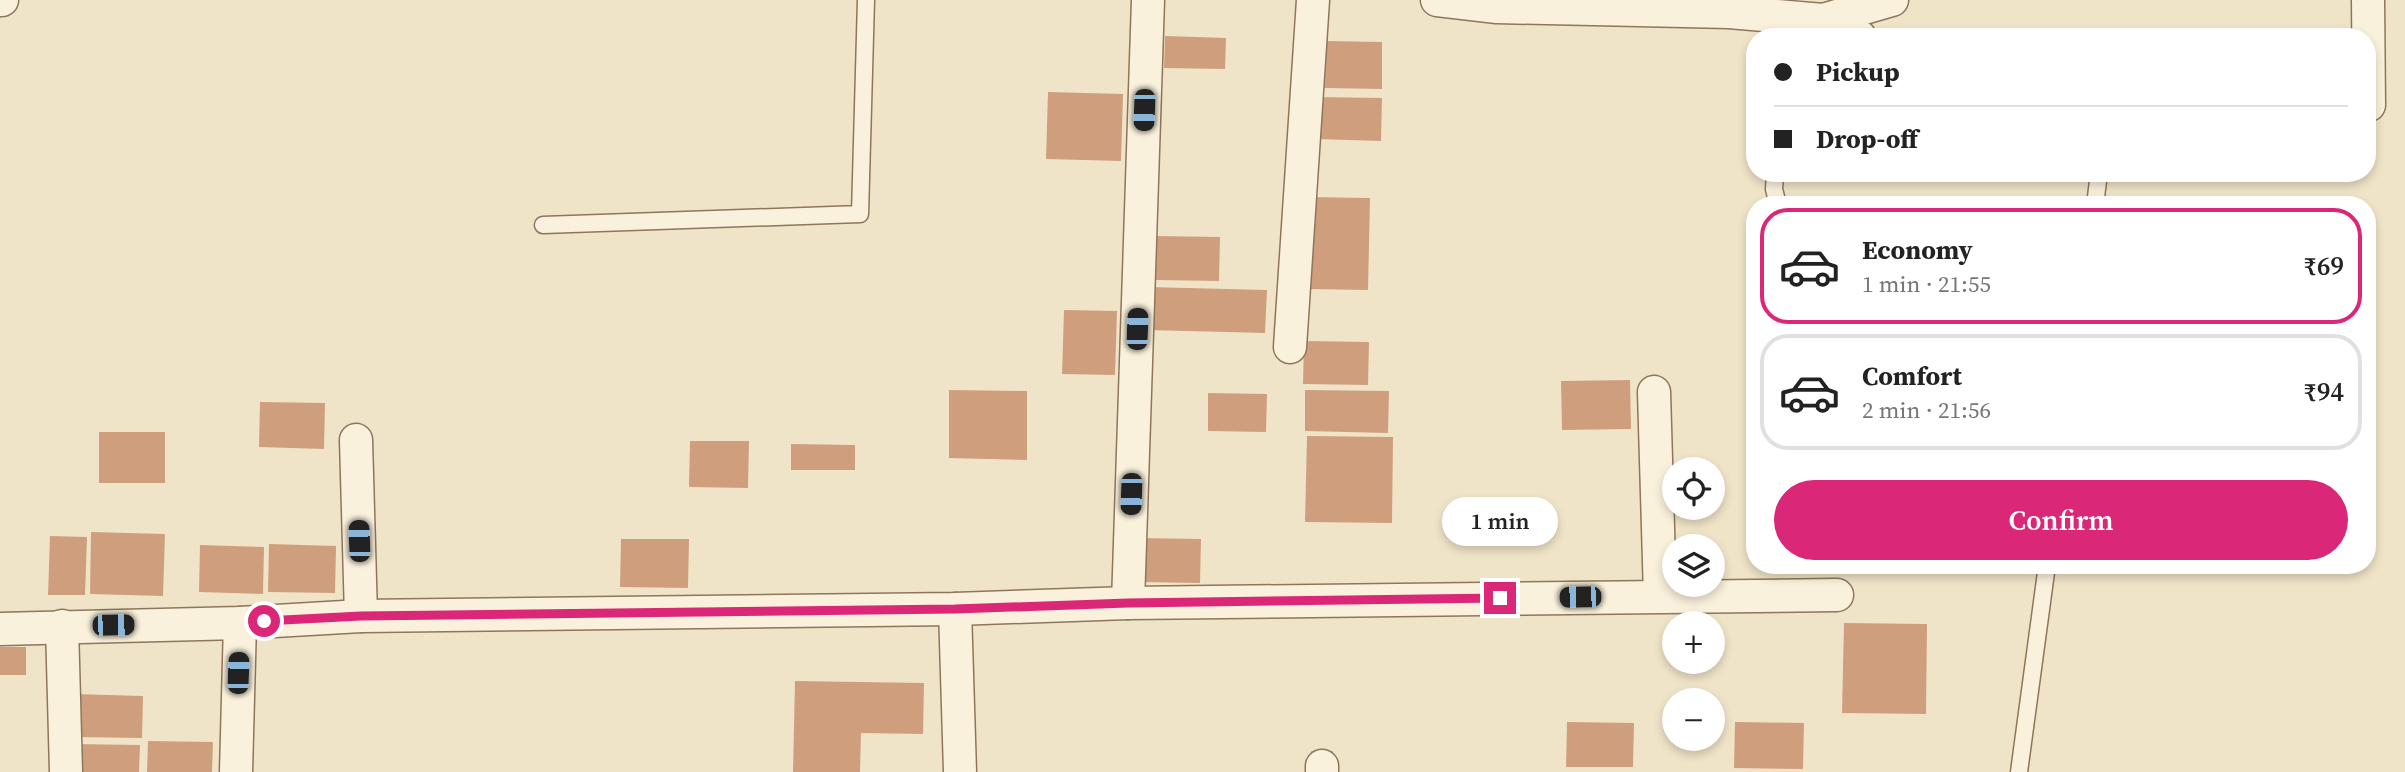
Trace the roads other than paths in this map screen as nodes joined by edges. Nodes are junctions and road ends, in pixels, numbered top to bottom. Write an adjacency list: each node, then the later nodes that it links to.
1 (866, 0): 10 (lane)
2 (1148, 0): 17 (street)
3 (1313, 0): 11 (street)
4 (1437, 0): 7 (street)
5 (1892, 0): 8 (street)
6 (2368, 0): 9 (street)
7 (1498, 3): 8 (street)
8 (1806, 25)
9 (2368, 28)
10 (543, 225)
11 (1290, 347)
12 (1654, 392): 16 (street)
13 (356, 440): 19 (street)
14 (2046, 574): 26 (lane)
15 (1837, 595): 16 (street)
16 (1660, 596): 17 (street)
17 (1128, 603): 18 (street)
18 (955, 609): 19 (street); 25 (street)
19 (361, 616): 20 (street)
20 (240, 623): 21 (street); 24 (street)
21 (62, 626): 22 (street); 23 (street)
22 (0, 629)
23 (66, 772)
24 (236, 772)
25 (960, 772)
26 (2020, 772)

